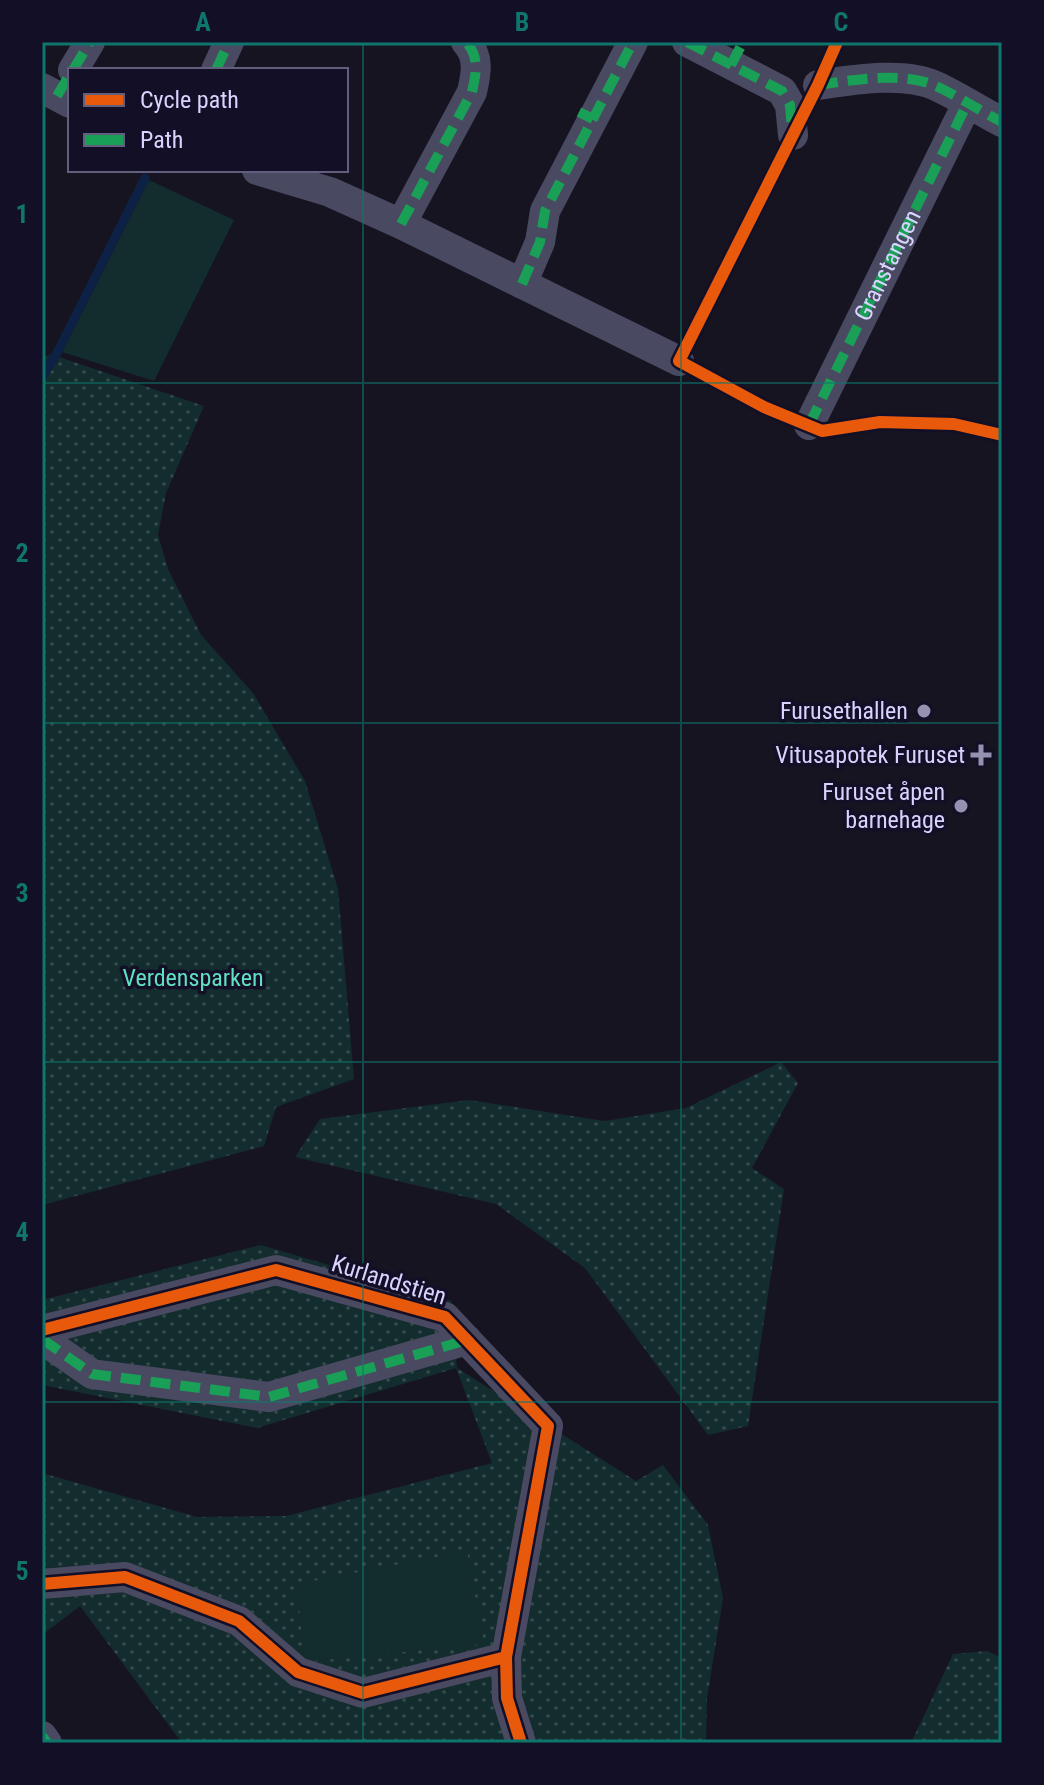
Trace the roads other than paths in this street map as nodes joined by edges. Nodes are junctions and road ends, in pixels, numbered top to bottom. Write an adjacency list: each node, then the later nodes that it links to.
1 (90, 42): 7 (street)
2 (229, 42): 8 (street)
3 (466, 42): 14 (street)
4 (633, 42): 15 (street)
5 (687, 42): 6 (street)
6 (737, 53): 12 (street)
7 (73, 68)
8 (217, 68)
9 (818, 85): 10 (street)
10 (967, 104): 11 (street); 17 (street, Granstangen)
11 (1002, 122)
12 (793, 135)
13 (264, 172): 14 (street)
14 (401, 224): 15 (street)
15 (522, 284): 16 (street)
16 (679, 361)
17 (809, 425)
18 (42, 1330): 20 (street, Kurlandstien)
19 (42, 1339): 20 (street, Kurlandstien)
20 (467, 1340): 22 (street, Kurlandstien)
21 (42, 1584): 22 (street)
22 (506, 1657): 25 (street, Kurlandstien)
23 (42, 1736): 24 (street)
24 (47, 1743)
25 (521, 1743)

